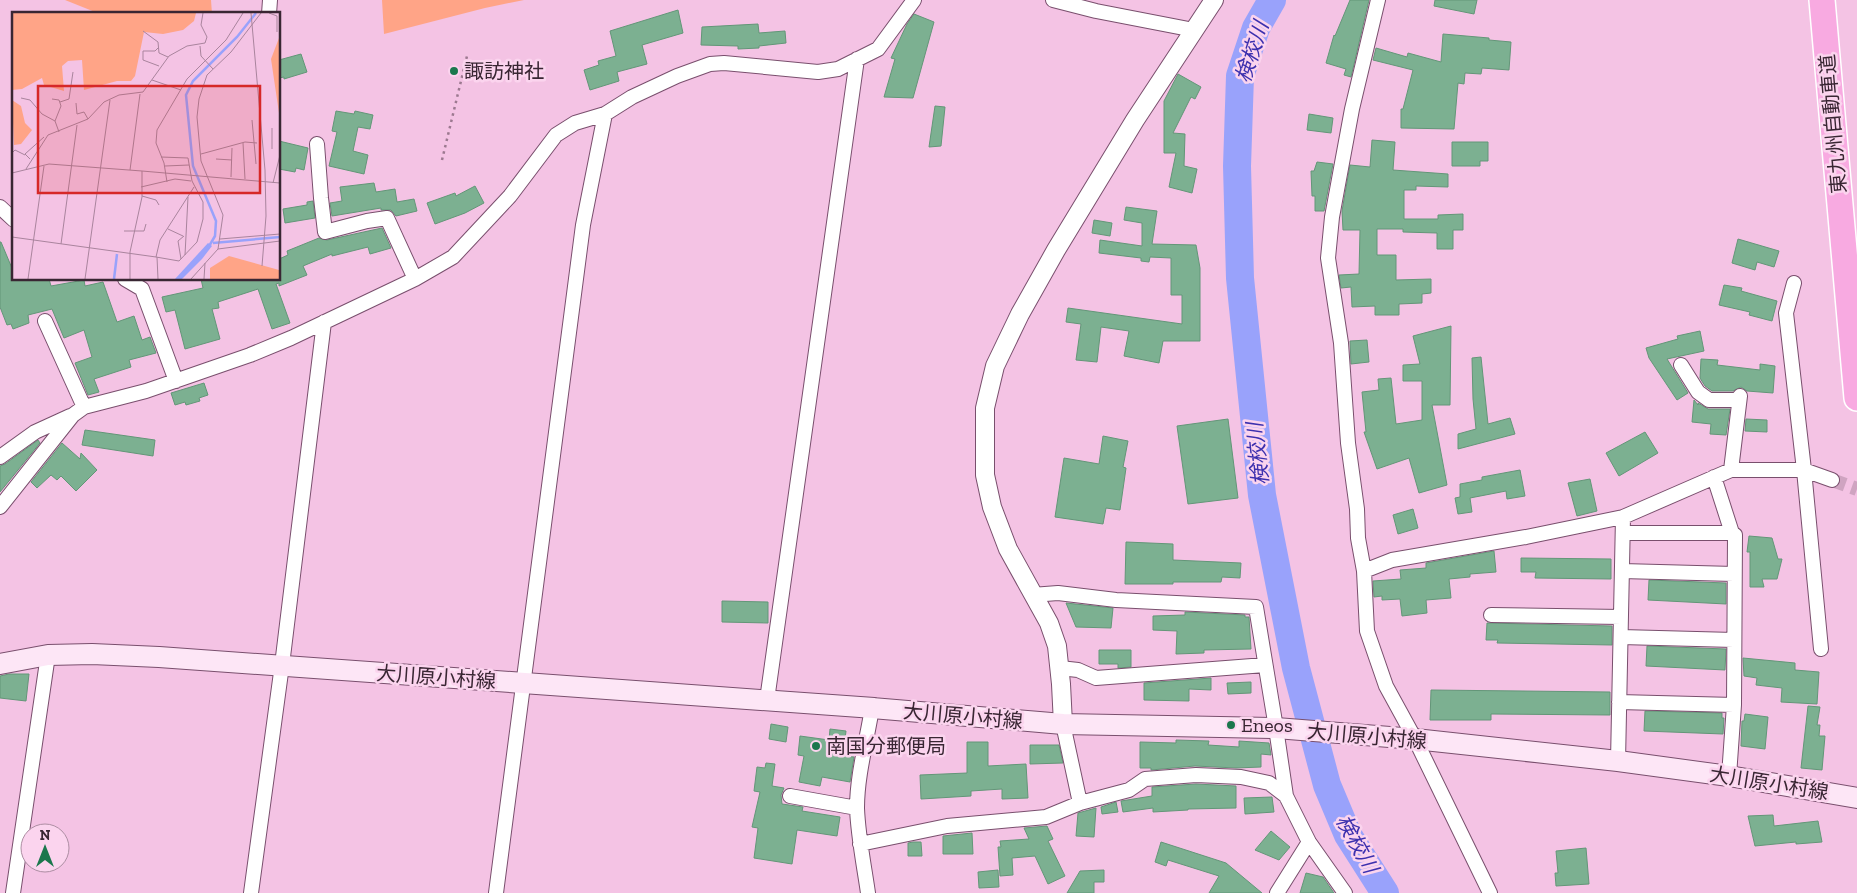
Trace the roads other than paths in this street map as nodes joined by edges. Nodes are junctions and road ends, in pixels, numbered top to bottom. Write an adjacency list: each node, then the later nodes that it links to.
1 (914, 0): 8 (street)
2 (1053, 0): 7 (street)
3 (1214, 0): 7 (street)
4 (1378, 0): 33 (street)
5 (1822, 0): 22 (highway, 東九州自動車道)
6 (1836, 0): 13 (highway, 東九州自動車道)
7 (1194, 30): 36 (street)
8 (857, 59): 9 (street); 48 (street)
9 (606, 114): 14 (street); 47 (street)
10 (317, 144): 14 (street)
11 (0, 206): 12 (street)
12 (12, 218)
13 (1857, 235)
14 (416, 279): 19 (street)
15 (129, 280): 17 (street)
16 (1794, 283): 26 (street)
17 (143, 284): 21 (street)
18 (45, 321): 23 (street)
19 (324, 322): 21 (street); 44 (street)
20 (1681, 365): 25 (street)
21 (176, 381): 23 (street)
22 (1857, 398)
23 (78, 411): 24 (street); 29 (street)
24 (0, 457)
25 (1731, 470): 26 (street); 27 (street)
26 (1804, 470): 28 (street); 41 (street)
27 (1714, 477): 30 (street); 32 (street)
28 (1832, 480)
29 (0, 506)
30 (1623, 517): 31 (street); 33 (street)
31 (1623, 533): 32 (street); 34 (street)
32 (1732, 533): 35 (street)
33 (1364, 571): 54 (street)
34 (1622, 571): 35 (street); 38 (street)
35 (1734, 574): 40 (street)
36 (1032, 595): 45 (street); 46 (street)
37 (1491, 615): 38 (street)
38 (1621, 617): 39 (street)
39 (1621, 638): 40 (street); 49 (street)
40 (1734, 640): 50 (street)
41 (1821, 649)
42 (48, 655): 43 (main road, 大川原小村線); 44 (main road, 大川原小村線); 64 (street)
43 (0, 664)
44 (282, 665): 47 (main road, 大川原小村線); 65 (street)
45 (1265, 665): 46 (street); 53 (street)
46 (1060, 668): 52 (street)
47 (523, 683): 48 (main road, 大川原小村線); 66 (street)
48 (767, 700): 51 (main road, 大川原小村線)
49 (1619, 702): 50 (street); 55 (street)
50 (1734, 705): 56 (street)
51 (873, 708): 52 (main road, 大川原小村線); 61 (street)
52 (1063, 724): 53 (main road, 大川原小村線); 60 (street)
53 (1276, 728): 54 (main road, 大川原小村線); 58 (street)
54 (1415, 739): 55 (main road, 大川原小村線); 70 (street)
55 (1618, 761): 56 (main road, 大川原小村線)
56 (1729, 776): 59 (main road, 大川原小村線)
57 (790, 796): 61 (street)
58 (1286, 796): 60 (street); 62 (street)
59 (1857, 798)
60 (1080, 803): 63 (street)
61 (857, 808): 63 (street)
62 (1309, 842): 68 (street); 69 (street)
63 (860, 844): 67 (street)
64 (13, 893)
65 (252, 893)
66 (496, 893)
67 (868, 893)
68 (1277, 893)
69 (1345, 893)
70 (1490, 893)

